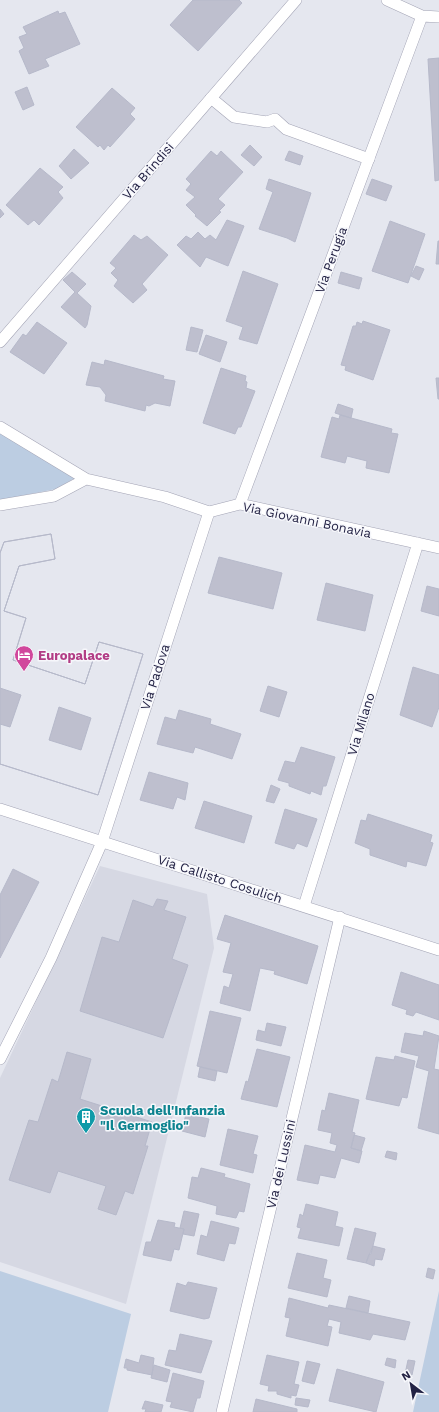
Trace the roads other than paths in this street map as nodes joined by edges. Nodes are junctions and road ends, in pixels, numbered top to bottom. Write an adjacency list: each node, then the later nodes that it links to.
1 (296, 0): 5 (street, Via Brindisi)
2 (387, 0): 3 (street)
3 (422, 16): 4 (street); 6 (street, Via Perugia)
4 (439, 17)
5 (211, 98): 6 (street); 7 (street, Via Brindisi)
6 (369, 159): 10 (street, Via Perugia)
7 (0, 342)
8 (0, 427): 9 (street)
9 (86, 479): 11 (street); 12 (street)
10 (240, 504): 12 (street, Via Giovanni Bonavia); 13 (street, Via Giovanni Bonavia)
11 (0, 505)
12 (209, 512): 16 (street, Via Padova)
13 (418, 543): 14 (street, Via Giovanni Bonavia); 17 (street, Via Milano)
14 (439, 548)
15 (0, 809): 16 (street, Via Callisto Cosulich)
16 (102, 842): 17 (street, Via Callisto Cosulich); 20 (street, Via Padova)
17 (304, 906): 18 (street, Via Callisto Cosulich)
18 (340, 917): 19 (street, Via Callisto Cosulich); 21 (street, Via dei Lussini)
19 (439, 950)
20 (0, 1058)
21 (222, 1412)

